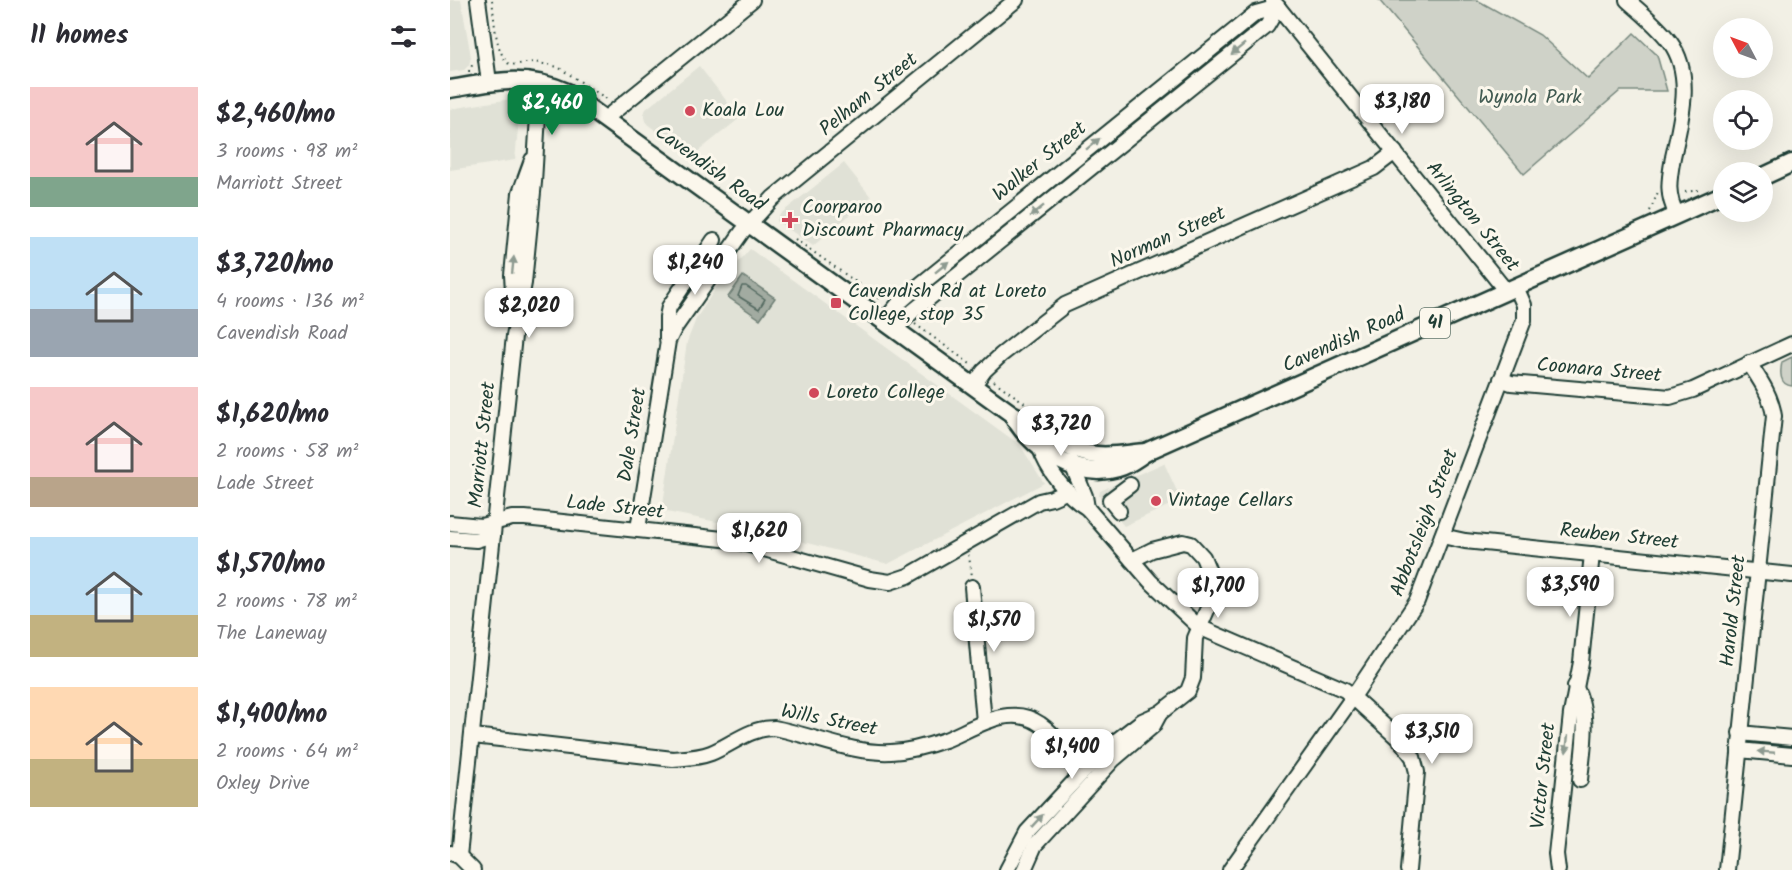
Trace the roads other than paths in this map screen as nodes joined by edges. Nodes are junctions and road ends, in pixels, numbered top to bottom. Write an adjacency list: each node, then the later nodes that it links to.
1 (478, 0): 7 (street)
2 (752, 0): 13 (street)
3 (1016, 0): 19 (street, Pelham Street)
4 (1627, 0): 18 (street)
5 (1275, 4): 8 (street, Walker Street); 11 (street, Walker Street, one-way to 11); 14 (street, Arlington Street)
6 (525, 80): 7 (main road, Cavendish Road / 41); 10 (main road, Cavendish Road / 41); 12 (street, Marriott Street)
7 (489, 82): 9 (main road, Cavendish Road / 41)
8 (1168, 84): 11 (street); 22 (street, Walker Street, one-way to 8)
9 (450, 89)
10 (561, 89): 12 (street); 13 (main road, Cavendish Road / 41)
11 (1179, 97): 22 (street, Walker Street, one-way to 22)
12 (538, 115): 38 (street, Marriott Street)
13 (606, 118): 19 (main road, Cavendish Road / 41)
14 (1395, 152): 21 (street, Arlington Street); 27 (street, Norman Street)
15 (1792, 164): 16 (main road)
16 (1773, 172)
17 (1713, 199): 18 (main road, Cavendish Road / 41)
18 (1677, 215): 21 (main road, Cavendish Road / 41)
19 (750, 223): 22 (main road, Cavendish Road / 41); 24 (street, Dale Street)
20 (714, 240): 24 (street, Dale Street)
21 (1511, 289): 26 (street, Abbotsleigh Street); 31 (main road, Cavendish Road / 41)
22 (890, 325): 27 (main road, Cavendish Road / 41)
23 (1792, 344): 25 (street, Coonara Street)
24 (666, 347): 39 (street, Dale Street)
25 (1749, 363): 26 (street, Coonara Street); 44 (street, Harold Street)
26 (1501, 379): 40 (street, Abbotsleigh Street)
27 (973, 386): 28 (main road, Cavendish Road / 41)
28 (1012, 414): 29 (main road, Cavendish Road / 41); 30 (main road, Cavendish Road / 41)
29 (1039, 445): 32 (main road, Cavendish Road / 41); 34 (street)
30 (1067, 445): 31 (main road, Cavendish Road / 41); 32 (street)
31 (1147, 452): 32 (main road, Cavendish Road / 41)
32 (1078, 476): 34 (street, Lade Street); 35 (street)
33 (1130, 485): 36 (street)
34 (1064, 486): 35 (street); 39 (street, Lade Street)
35 (1088, 508): 43 (street)
36 (1119, 511)
37 (450, 523): 38 (street, Lade Street)
38 (494, 529): 39 (street, Lade Street); 41 (street, Lade Street); 53 (street, Marriott Street)
39 (638, 529)
40 (1442, 536): 42 (street, Reuben Street); 49 (street, Abbotsleigh Street)
41 (450, 538)
42 (1592, 554): 44 (street, Reuben Street); 48 (street, Victor Street)
43 (1132, 560): 47 (street); 47 (street)
44 (1758, 572): 45 (street, Reuben Street); 52 (street, Harold Street)
45 (1792, 575)
46 (972, 587): 51 (street)
47 (1199, 627): 49 (street); 50 (street)
48 (1575, 686): 58 (street, Victor Street); 65 (street, Victor Street, one-way to 65)
49 (1353, 697): 63 (street, Abbotsleigh Street); 64 (street)
50 (1160, 713): 57 (street); 62 (street)
51 (984, 722): 53 (street, Wills Street); 57 (street, Wills Street)
52 (1740, 733): 54 (street); 55 (street, Harold Street)
53 (473, 736): 59 (street, Marriott Street)
54 (1792, 738)
55 (1739, 750): 56 (street, one-way to 55); 66 (street, Harold Street)
56 (1792, 754)
57 (1083, 772): 61 (street, one-way to 57)
58 (1580, 780)
59 (454, 854): 60 (street)
60 (473, 870)
61 (1007, 870)
62 (1023, 870)
63 (1230, 870)
64 (1408, 870)
65 (1558, 870)
66 (1727, 870)

